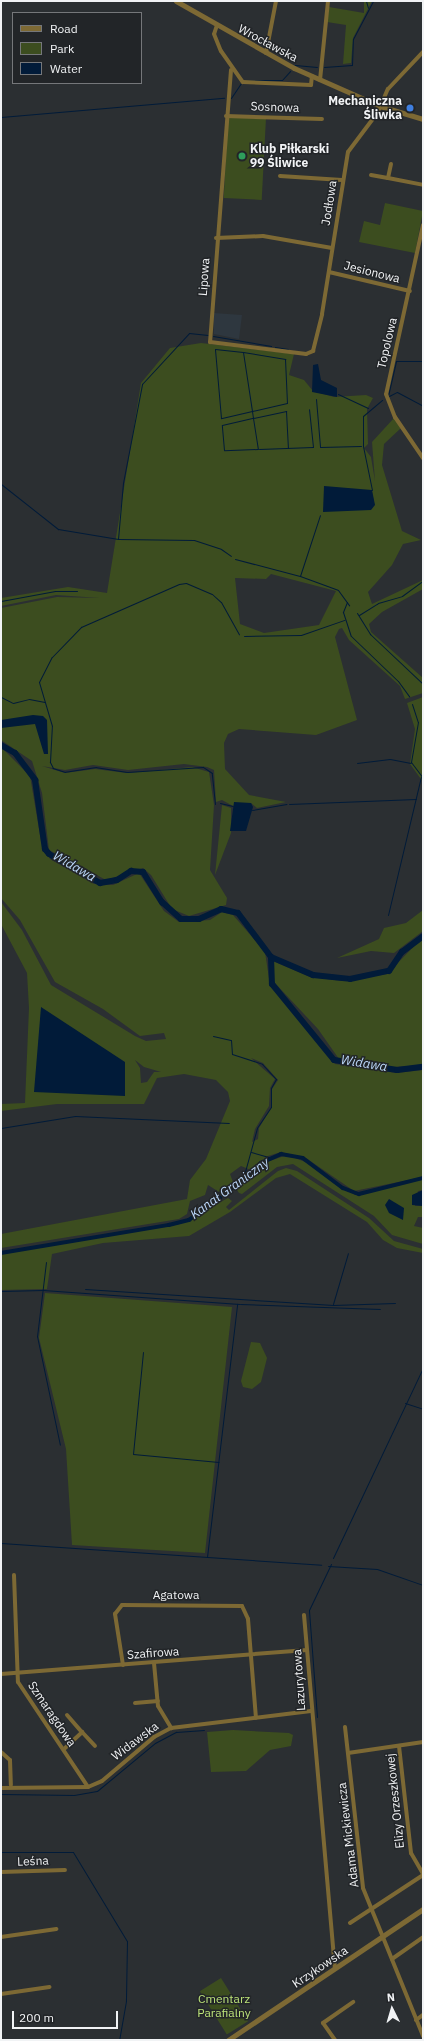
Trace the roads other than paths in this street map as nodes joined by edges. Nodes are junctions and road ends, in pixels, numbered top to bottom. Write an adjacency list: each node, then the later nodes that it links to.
1 (176, 1): 4 (street, Wrocławska)
2 (276, 1): 6 (street)
3 (328, 1): 9 (street)
4 (217, 26): 6 (street, Wrocławska); 7 (street)
5 (423, 52): 10 (street, Jodłowa)
6 (266, 53): 8 (street, Wrocławska)
7 (232, 70): 8 (street); 11 (street, Lipowa)
8 (312, 76): 9 (street, Wrocławska)
9 (320, 80): 10 (street, Wrocławska)
10 (380, 106): 13 (street, Wrocławska); 18 (street, Jodłowa)
11 (226, 116): 12 (street, Sosnowa); 21 (street, Lipowa)
12 (322, 119)
13 (423, 119)
14 (390, 164): 17 (street)
15 (371, 175): 17 (street)
16 (280, 176): 18 (street)
17 (388, 178): 19 (street)
18 (342, 180): 22 (street, Jodłowa)
19 (423, 185)
20 (423, 225): 24 (street, Topolowa)
21 (216, 238): 22 (street); 25 (street, Lipowa)
22 (332, 248): 23 (street, Jodłowa)
23 (329, 272): 24 (street, Jesionowa); 25 (street, Jodłowa)
24 (410, 291): 26 (street, Topolowa)
25 (322, 314)
26 (423, 458)
27 (14, 1575): 34 (street, Szmaragdowa)
28 (304, 1615): 29 (street, Lazurytowa)
29 (307, 1650): 30 (street, Szafirowa); 37 (street, Lazurytowa)
30 (252, 1654): 31 (street, Szafirowa); 32 (street, Agatowa); 39 (street)
31 (154, 1664): 32 (street, Szafirowa); 35 (street)
32 (123, 1665): 34 (street, Szafirowa)
33 (1, 1674): 34 (street, Szafirowa)
34 (16, 1674): 46 (street, Szmaragdowa)
35 (158, 1701): 36 (street); 41 (street)
36 (135, 1703)
37 (311, 1711): 39 (street, Widawska); 64 (street, Lazurytowa)
38 (67, 1715): 42 (street)
39 (256, 1718): 41 (street, Widawska)
40 (345, 1726): 48 (street, Adama Mickiewicza)
41 (171, 1728): 50 (street, Widawska)
42 (82, 1732): 44 (street); 46 (street)
43 (423, 1742): 45 (street)
44 (95, 1746)
45 (399, 1746): 48 (street); 54 (street, Elizy Orzeszkowej)
46 (64, 1749): 50 (street, Szmaragdowa)
47 (1, 1752): 49 (street)
48 (348, 1753): 56 (street, Adama Mickiewicza)
49 (11, 1786): 50 (street, Widawska); 51 (street, Widawska)
50 (88, 1787)
51 (1, 1788)
52 (66, 1870): 53 (street, Leśna)
53 (1, 1872)
54 (423, 1875): 56 (street)
55 (423, 1909): 60 (street, Krzykowska)
56 (371, 1911): 57 (street); 60 (street, Adama Mickiewicza)
57 (350, 1923)
58 (56, 1929): 59 (street)
59 (1, 1937)
60 (382, 1937): 63 (street, Adama Mickiewicza); 64 (street, Krzykowska)
61 (422, 1938): 62 (street); 63 (street)
62 (423, 1944)
63 (392, 1959): 69 (street, Adama Mickiewicza)
64 (335, 1969): 71 (street, Krzykowska)
65 (49, 1987): 66 (street)
66 (1, 1994)
67 (354, 2002): 72 (street)
68 (423, 2016): 69 (street)
69 (416, 2020): 70 (street, Adama Mickiewicza)
70 (423, 2036)
71 (228, 2040)
72 (335, 2040)

